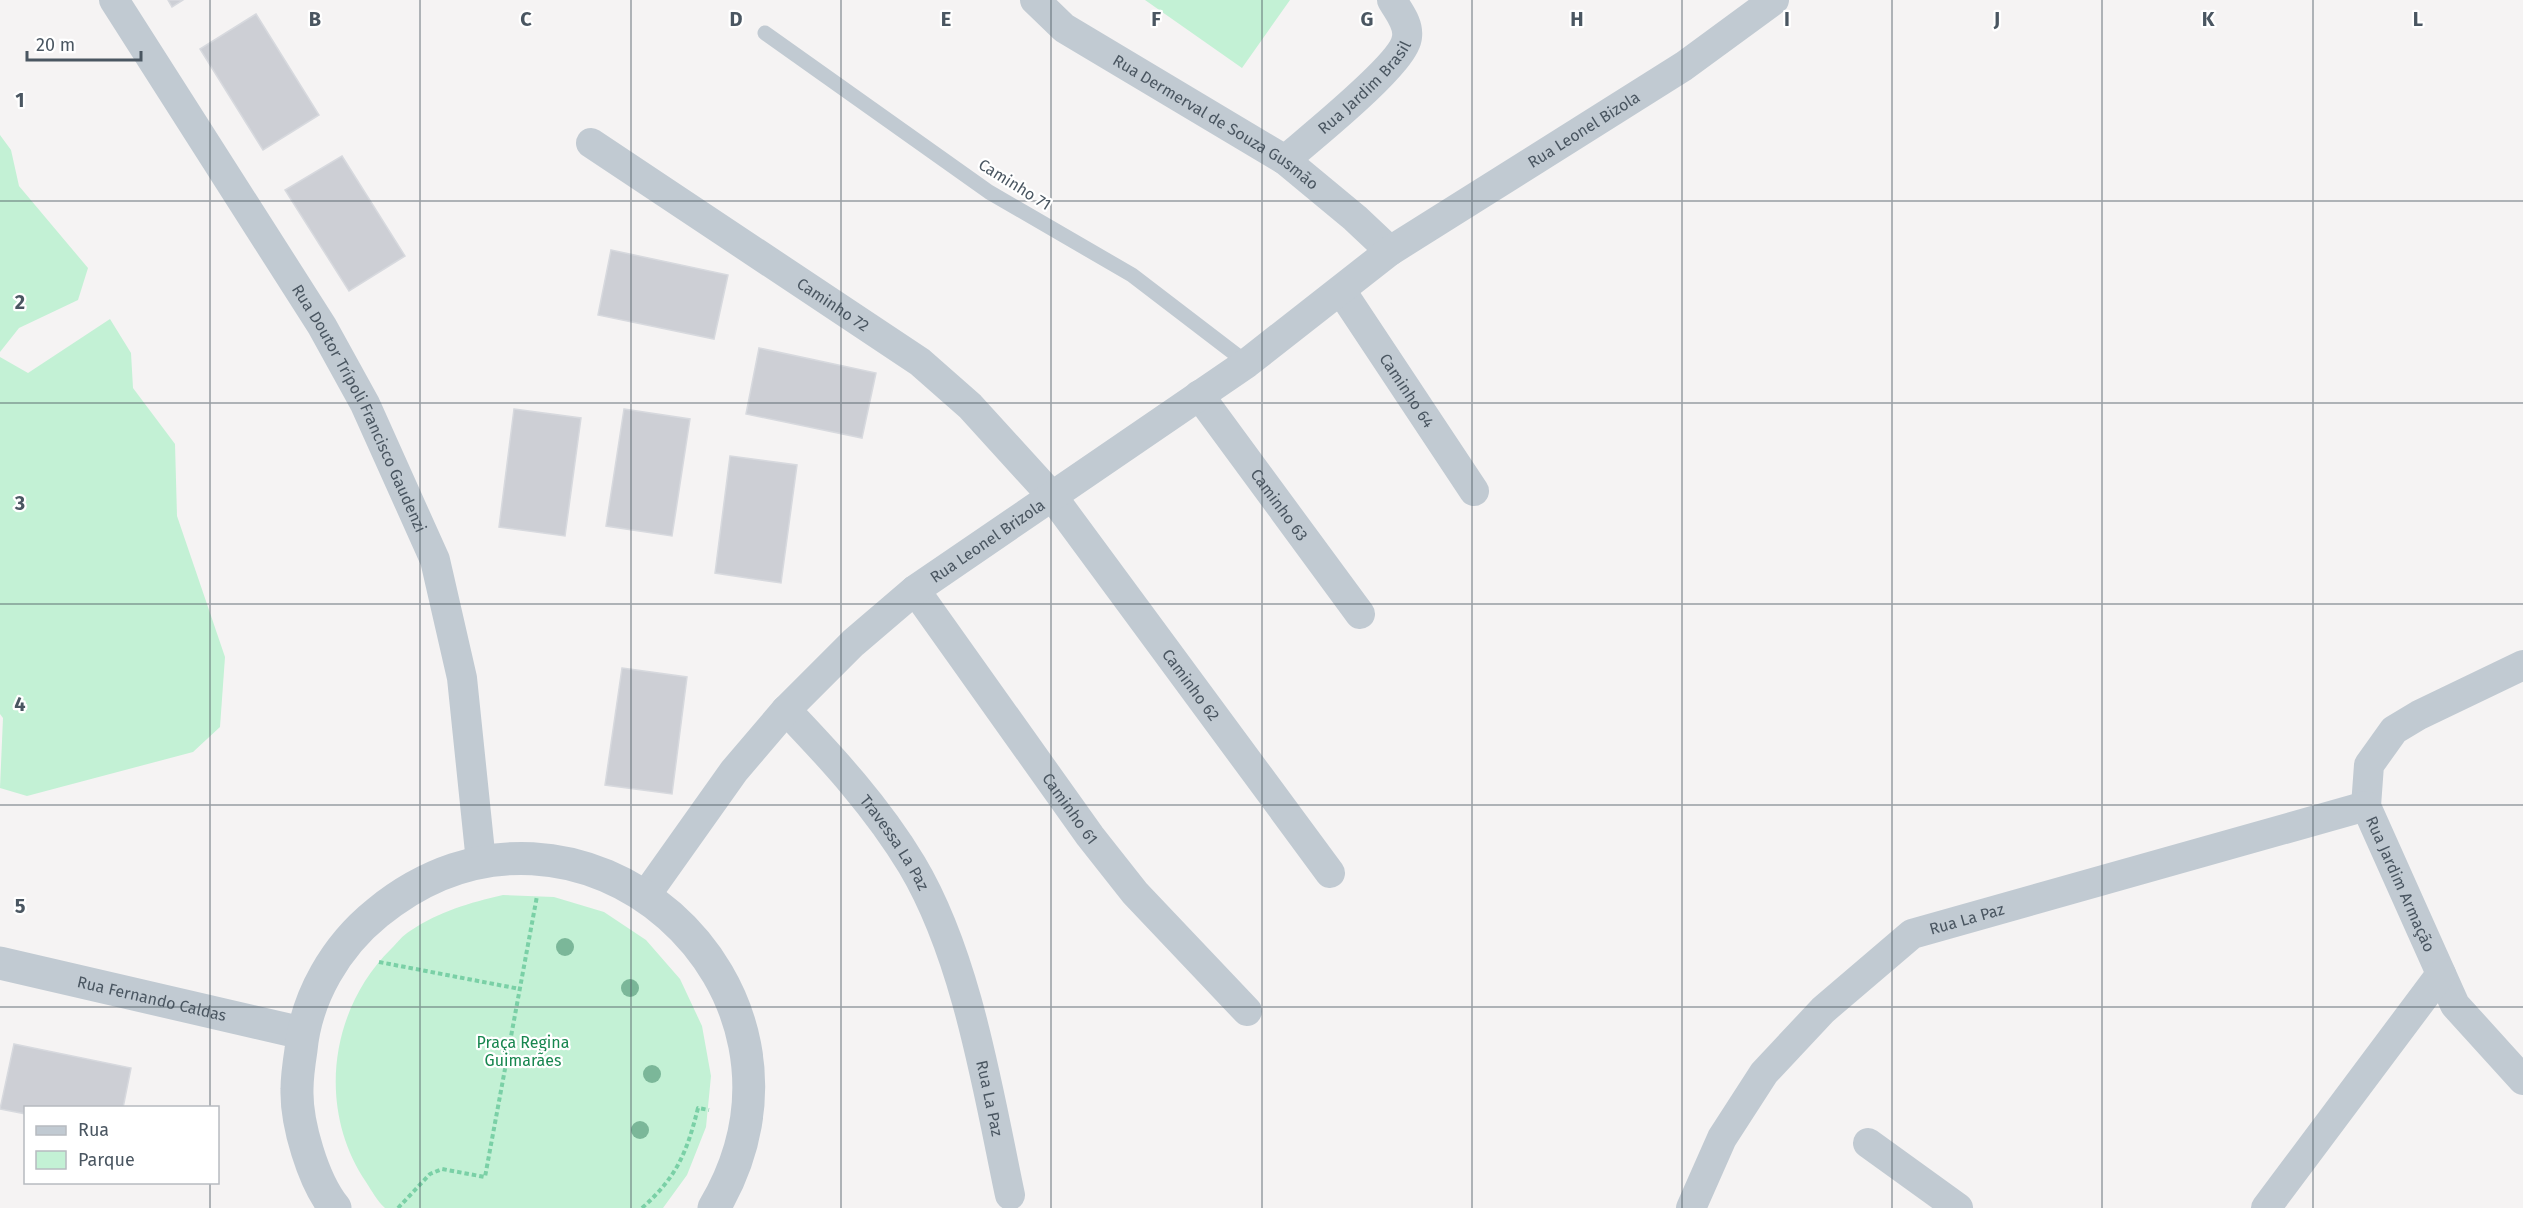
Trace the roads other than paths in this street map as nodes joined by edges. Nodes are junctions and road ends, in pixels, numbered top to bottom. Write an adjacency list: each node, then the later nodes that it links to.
1 (114, 0): 19 (street, Rua Doutor Trípoli Francisco Gaudenzi)
2 (1035, 0): 7 (street, Rua Dermerval de Souza Gusmão)
3 (1392, 0): 7 (street, Rua Jardim Brasil)
4 (1774, 0): 8 (street, Rua Leonel Bizola)
5 (765, 33): 10 (lane, Caminho 71)
6 (591, 143): 13 (street, Caminho 72)
7 (1285, 160): 8 (street, Rua Dermerval de Souza Gusmão)
8 (1390, 251): 9 (street, Rua Leonel Brizola)
9 (1341, 291): 10 (street, Rua Leonel Brizola); 12 (street, Caminho 64)
10 (1247, 363): 11 (street, Rua Leonel Brizola)
11 (1198, 395): 13 (street, Rua Leonel Brizola); 15 (street, Caminho 63)
12 (1474, 491)
13 (1052, 496): 14 (street, Rua Leonel Brizola); 20 (street, Caminho 62)
14 (915, 590): 17 (street, Rua Leonel Brizola); 25 (street, Caminho 61)
15 (1360, 614)
16 (2523, 664): 18 (street, Rua Jardim Armação)
17 (786, 710): 21 (street, Rua Leonel Brizola); 24 (street, Travessa La Paz)
18 (2366, 806): 23 (street, Rua Jardim Armação); 32 (street, Rua La Paz)
19 (481, 862): 21 (street); 26 (street)
20 (1330, 873)
21 (646, 895): 31 (street)
22 (0, 963): 26 (street, Rua Fernando Caldas)
23 (2441, 974): 27 (street, Rua Jardim Armação); 34 (street)
24 (967, 1000): 29 (street, Rua La Paz)
25 (1247, 1011)
26 (302, 1033): 30 (street)
27 (2523, 1080)
28 (1868, 1143): 33 (street)
29 (1010, 1196)
30 (335, 1208)
31 (714, 1208)
32 (1691, 1208)
33 (1958, 1208)
34 (2266, 1208)

